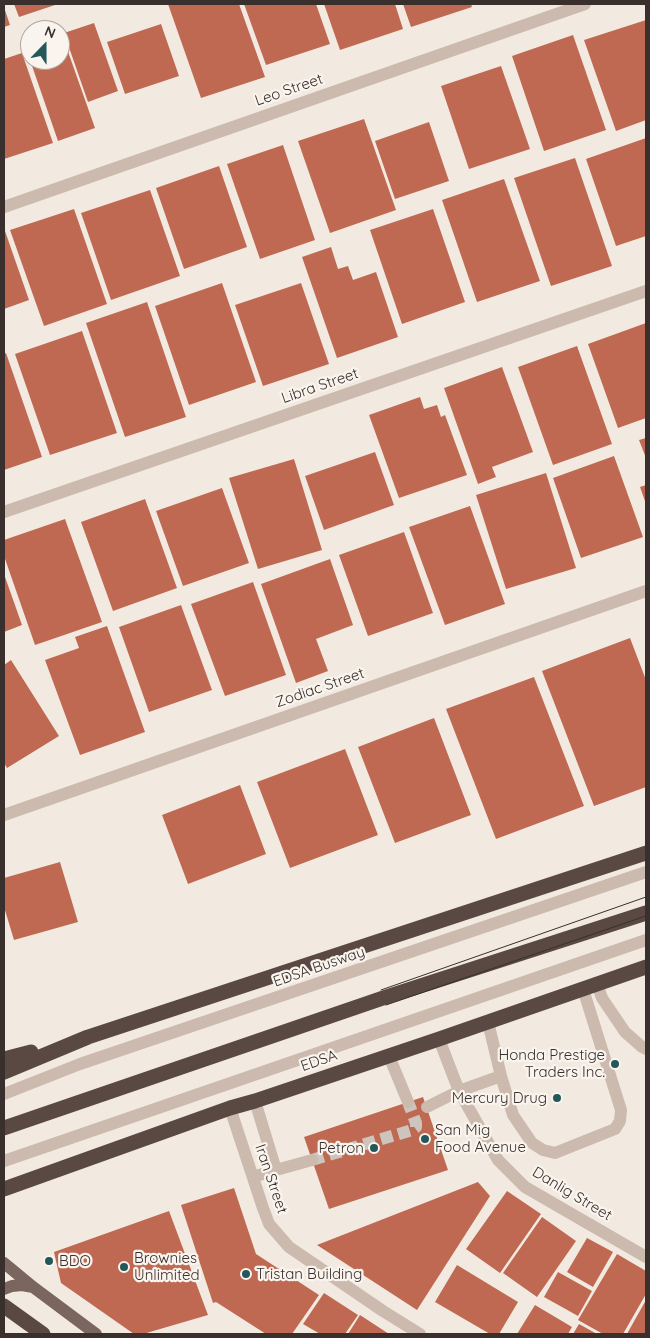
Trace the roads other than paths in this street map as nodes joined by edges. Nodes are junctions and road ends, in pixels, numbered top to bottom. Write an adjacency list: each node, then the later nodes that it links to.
1 (585, 4): 2 (street, Leo Street)
2 (4, 206)
3 (646, 291): 4 (street, Libra Street)
4 (4, 512)
5 (646, 591): 6 (street, Zodiac Street)
6 (4, 815)
7 (646, 853): 14 (highway)
8 (646, 872): 22 (street, EDSA Busway)
9 (646, 913): 27 (highway)
10 (646, 940): 29 (street)
11 (646, 967): 12 (highway, EDSA)
12 (590, 987): 13 (highway, EDSA); 16 (street); 20 (street)
13 (488, 1022): 15 (highway, EDSA); 20 (street)
14 (88, 1037): 18 (highway); 19 (highway)
15 (439, 1039): 17 (highway, EDSA); 21 (street, Danlig Street)
16 (646, 1049)
17 (389, 1056): 23 (highway, EDSA); 24 (street)
18 (4, 1060)
19 (4, 1072)
20 (501, 1076): 21 (street)
21 (459, 1091): 25 (street); 33 (street, Danlig Street)
22 (4, 1094)
23 (255, 1101): 26 (highway, EDSA); 30 (street)
24 (408, 1102)
25 (427, 1107)
26 (230, 1108): 31 (street, Iran Street); 32 (highway, EDSA)
27 (4, 1128)
28 (312, 1160): 30 (street)
29 (4, 1161)
30 (276, 1170): 31 (street)
31 (253, 1177): 40 (street, Iran Street)
32 (4, 1190)
33 (646, 1257)
34 (4, 1263): 35 (main road)
35 (33, 1287): 36 (main road); 39 (main road)
36 (4, 1289)
37 (4, 1306): 38 (highway)
38 (43, 1334)
39 (96, 1334)
40 (420, 1334)

